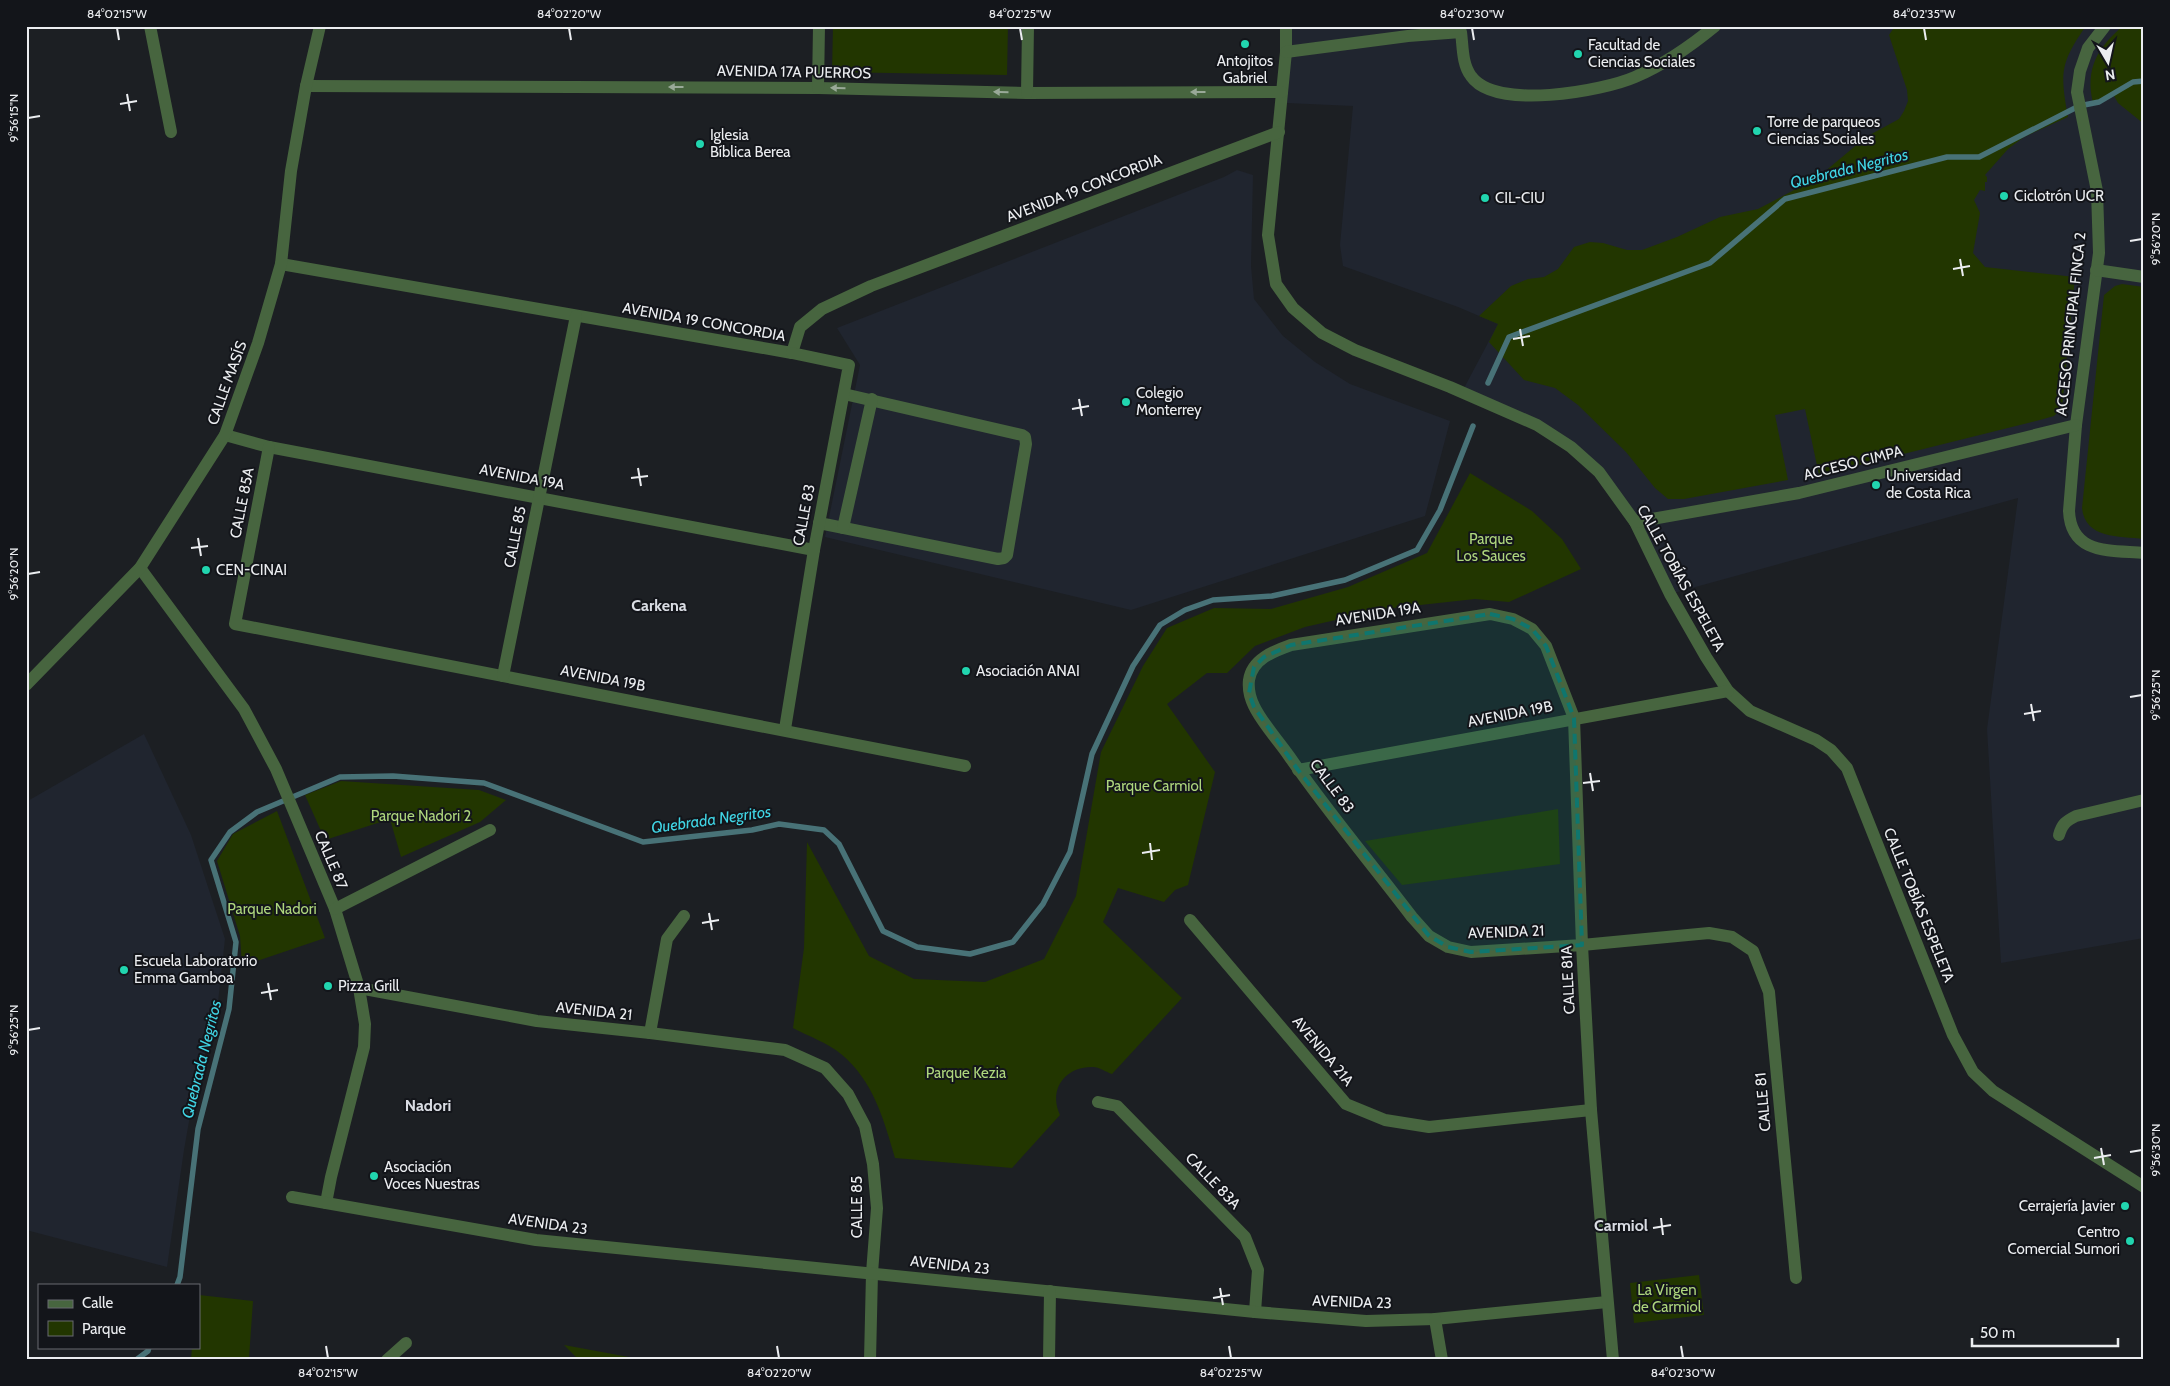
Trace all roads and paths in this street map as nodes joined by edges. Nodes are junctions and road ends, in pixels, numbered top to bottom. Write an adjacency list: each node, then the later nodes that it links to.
1 (150, 26): 14 (street)
2 (320, 26): 10 (street, CALLE MASÍS)
3 (819, 26): 11 (street)
4 (1028, 26): 13 (street)
5 (1286, 26): 9 (street, CALLE TOBÍAS ESPELETA)
6 (1716, 26): 8 (street)
7 (2106, 26): 17 (street, ACCESO PRINCIPAL FINCA 2)
8 (1460, 29): 9 (street)
9 (1286, 52): 12 (street, CALLE TOBÍAS ESPELETA)
10 (306, 86): 11 (street, AVENIDA 17A PUERROS, one-way to 10); 16 (street, CALLE MASÍS)
11 (818, 88): 13 (street, AVENIDA 17A PUERROS, one-way to 11)
12 (1282, 92): 13 (street, AVENIDA 17A PUERROS, one-way to 13); 15 (street, CALLE TOBÍAS ESPELETA)
13 (1027, 93)
14 (170, 132)
15 (1279, 132): 20 (street, AVENIDA 19 CONCORDIA); 27 (street, CALLE TOBÍAS ESPELETA)
16 (280, 264): 19 (street, AVENIDA 19 CONCORDIA); 24 (street, CALLE MASÍS)
17 (2096, 270): 18 (street); 23 (street, ACCESO PRINCIPAL FINCA 2)
18 (2144, 277)
19 (576, 316): 20 (street, AVENIDA 19 CONCORDIA); 26 (street, CALLE 85)
20 (792, 353): 21 (street, CALLE 83)
21 (844, 394): 22 (street); 28 (street, CALLE 83)
22 (872, 399): 29 (street); 29 (street)
23 (2076, 425): 27 (street, ACCESO CIMPA); 31 (street, ACCESO PRINCIPAL FINCA 2)
24 (225, 435): 25 (street, AVENIDA 19A); 32 (street, CALLE MASÍS)
25 (270, 446): 26 (street, AVENIDA 19A); 34 (street, CALLE 85A)
26 (539, 497): 30 (street, AVENIDA 19A); 36 (street, CALLE 85)
27 (1635, 522): 38 (street, CALLE TOBÍAS ESPELETA)
28 (819, 523): 29 (street); 30 (street, CALLE 83)
29 (844, 528)
30 (814, 550): 40 (street, CALLE 83)
31 (2144, 553)
32 (140, 568): 37 (street, CALLE MASÍS); 46 (street, CALLE 87)
33 (1513, 619): 35 (street, AVENIDA 19A); 39 (street, CALLE 81A)
34 (235, 624): 36 (street, AVENIDA 19B)
35 (1254, 667): 42 (street, CALLE 83)
36 (504, 676): 40 (street, AVENIDA 19B)
37 (26, 685)
38 (1728, 691): 39 (street, AVENIDA 19B); 57 (street, CALLE TOBÍAS ESPELETA)
39 (1574, 718): 42 (street, AVENIDA 19B); 51 (street, CALLE 81A)
40 (785, 729): 41 (street, AVENIDA 19B)
41 (965, 766)
42 (1298, 770): 48 (street, CALLE 83)
43 (2144, 800): 45 (street)
44 (490, 830): 46 (street)
45 (2059, 835)
46 (335, 909): 52 (street, CALLE 87)
47 (684, 916): 53 (street)
48 (1412, 917): 51 (street, AVENIDA 21)
49 (1190, 920): 56 (street, AVENIDA 21A)
50 (1732, 937): 51 (street, AVENIDA 21); 61 (street, CALLE 81)
51 (1582, 945): 56 (street, CALLE 81A)
52 (359, 988): 53 (street, AVENIDA 21); 59 (street, CALLE 87)
53 (650, 1033): 54 (street, AVENIDA 21)
54 (825, 1068): 60 (street, CALLE 85)
55 (1098, 1102): 64 (street, CALLE 83A)
56 (1591, 1110): 63 (street, CALLE 81A)
57 (2144, 1187)
58 (292, 1197): 59 (street, AVENIDA 23)
59 (326, 1203): 60 (street, AVENIDA 23)
60 (872, 1273): 62 (street, AVENIDA 23); 68 (street, CALLE 85)
61 (1796, 1278)
62 (1050, 1291): 64 (street, AVENIDA 23); 69 (street)
63 (1607, 1302): 65 (street, AVENIDA 23); 71 (street, CALLE 81A)
64 (1256, 1312): 65 (street, AVENIDA 23)
65 (1435, 1319): 70 (street)
66 (406, 1343): 67 (street)
67 (387, 1360)
68 (870, 1360)
69 (1049, 1360)
70 (1442, 1360)
71 (1613, 1360)

